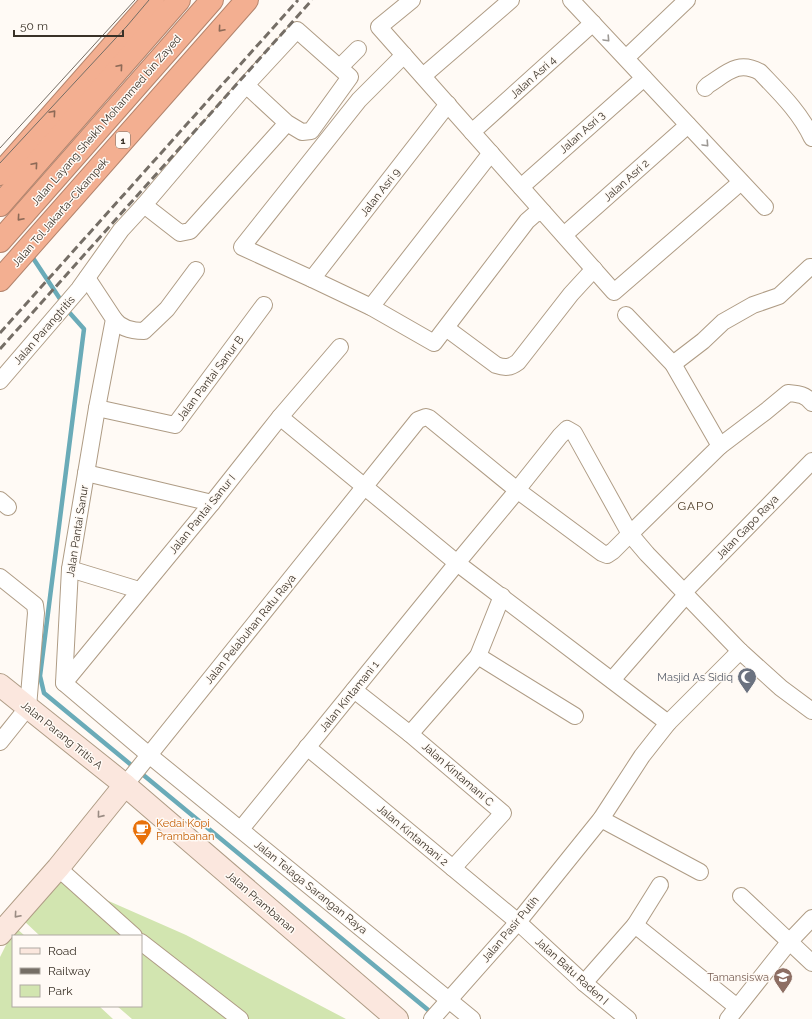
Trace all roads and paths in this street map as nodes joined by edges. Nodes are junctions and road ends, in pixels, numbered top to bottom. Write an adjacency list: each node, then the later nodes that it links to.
1 (153, 0): 24 (highway, one-way to 1)
2 (179, 0): 27 (highway, one-way to 2)
3 (212, 0): 32 (highway, Jalan Layang Sheikh Mohammed bin Zayed / 1, one-way to 32)
4 (247, 0): 37 (highway, Jalan Tol Jakarta–Cikampek / 1, one-way to 37)
5 (412, 0): 11 (street)
6 (511, 0): 14 (street)
7 (571, 0): 9 (street)
8 (687, 0): 12 (street)
9 (593, 23): 12 (street, one-way to 12); 22 (street, Jalan Asri 4)
10 (358, 49): 13 (street)
11 (404, 55): 14 (street); 36 (street)
12 (626, 58): 15 (street)
13 (340, 67): 16 (street, Jalan Parangtritis); 19 (street)
14 (423, 76): 18 (street)
15 (644, 78): 20 (street); 26 (street, Jalan Asri 3)
16 (246, 85): 19 (street); 28 (street, Jalan Parangtritis)
17 (705, 88): 21 (street)
18 (448, 104): 22 (street); 36 (street, Jalan Asri 9)
19 (287, 123): 28 (street)
20 (688, 125): 25 (street, one-way to 25); 31 (street, Jalan Asri 2)
21 (811, 131)
22 (472, 132): 23 (street)
23 (491, 153): 26 (street); 40 (street)
24 (0, 174)
25 (741, 182): 29 (street); 34 (street)
26 (521, 187): 30 (street)
27 (0, 205)
28 (144, 205): 38 (street, Jalan Parangtritis)
29 (765, 207)
30 (543, 212): 31 (street); 43 (street)
31 (564, 235): 34 (street)
32 (0, 241)
33 (812, 267): 45 (street)
34 (594, 269): 43 (street)
35 (196, 270): 42 (street)
36 (312, 279): 40 (street)
37 (0, 280)
38 (83, 283): 42 (street); 46 (street, Jalan Parangtritis)
39 (264, 305): 48 (street, Jalan Pantai Sanur B)
40 (371, 307): 43 (street)
41 (626, 316): 45 (street)
42 (114, 319): 48 (street, Jalan Pantai Sanur)
43 (446, 328)
44 (340, 347): 49 (street, Jalan Pantai Sanur I)
45 (673, 364): 50 (street)
46 (0, 381)
47 (812, 403): 50 (street)
48 (97, 408): 52 (street, Jalan Pantai Sanur)
49 (280, 416): 53 (street); 55 (street, Jalan Pantai Sanur I)
50 (720, 446): 56 (street)
51 (811, 464): 61 (street, Jalan Gapo Raya)
52 (86, 473): 55 (street); 58 (street, Jalan Pantai Sanur)
53 (364, 486): 54 (street, Jalan Pelabuhan Ratu Raya); 57 (street); 76 (street, Jalan Pelabuhan Ratu Raya)
54 (517, 490): 56 (street); 56 (street, Jalan Kintamani 1); 57 (street, Jalan Kintamani 1)
55 (212, 503): 60 (street, Jalan Pantai Sanur I)
56 (630, 534): 61 (street)
57 (457, 563): 62 (street); 68 (street, Jalan Kintamani 1)
58 (70, 569): 60 (street); 66 (street, Jalan Pantai Sanur)
59 (0, 577): 69 (street)
60 (139, 590): 66 (street, Jalan Pantai Sanur I)
61 (685, 594): 63 (street); 65 (street, Jalan Gapo Raya)
62 (502, 596): 64 (street); 65 (street)
63 (740, 651): 70 (street); 72 (street, Jalan Pasir Putih)
64 (478, 656): 71 (street); 73 (street)
65 (612, 680): 72 (street)
66 (64, 682): 76 (street)
67 (0, 685): 69 (street, Jalan Parang Tritis A)
68 (354, 690): 73 (street, Jalan Kintamani C); 75 (street, Jalan Kintamani 1)
69 (28, 708): 74 (street); 77 (street, Jalan Parang Tritis A)
70 (812, 711)
71 (575, 716)
72 (668, 723): 78 (street, Jalan Pasir Putih)
73 (410, 734): 81 (street, Jalan Kintamani C)
74 (0, 742)
75 (307, 747): 79 (street, Jalan Kintamani 1); 81 (street, Jalan Kintamani 2)
76 (146, 759): 77 (street, Jalan Pelabuhan Ratu Raya); 79 (street, Jalan Telaga Sarangan Raya)
77 (127, 782): 80 (street, Jalan Pelabuhan Ratu Raya, one-way to 80); 97 (street, Jalan Prambanan)
78 (600, 819): 82 (street); 86 (street, Jalan Pasir Putih)
79 (241, 829): 94 (street, Jalan Telaga Sarangan Raya)
80 (58, 868): 88 (street, Jalan Pelabuhan Ratu Raya, one-way to 88); 89 (street)
81 (453, 868): 86 (street, Jalan Kintamani 2)
82 (700, 872)
83 (660, 885): 87 (street)
84 (741, 896): 90 (street)
85 (812, 918): 90 (street)
86 (518, 922): 93 (street, Jalan Batu Raden I); 94 (street, Jalan Pasir Putih)
87 (635, 925): 93 (street); 95 (street)
88 (0, 934)
89 (133, 935)
90 (790, 941): 92 (street); 95 (street)
91 (143, 949): 96 (street)
92 (812, 963)
93 (584, 983): 99 (street, Jalan Batu Raden I)
94 (440, 1009): 98 (street, Jalan Telaga Sarangan Raya)
95 (732, 1013)
96 (238, 1018)
97 (397, 1019)
98 (472, 1019)
99 (628, 1019)

